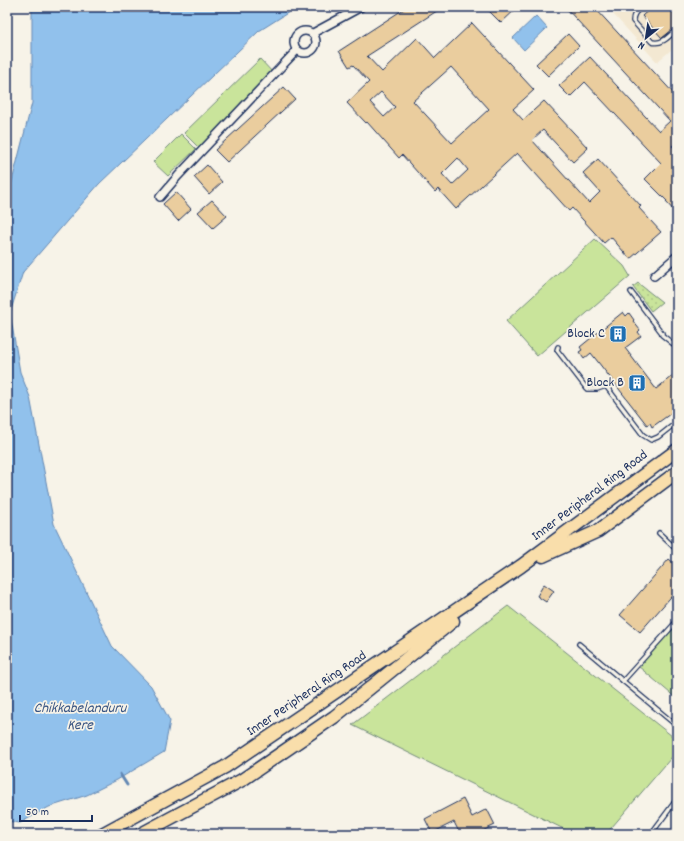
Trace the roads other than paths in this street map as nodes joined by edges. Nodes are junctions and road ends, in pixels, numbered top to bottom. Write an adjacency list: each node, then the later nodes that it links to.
1 (361, 7): 4 (street)
2 (641, 7): 3 (lane)
3 (677, 29)
4 (313, 33): 5 (street); 5 (street)
5 (297, 50): 6 (street)
6 (160, 197)
7 (677, 256): 8 (street)
8 (654, 276)
9 (631, 292): 11 (lane)
10 (558, 347): 12 (lane)
11 (677, 347)
12 (677, 422)
13 (677, 450): 17 (main road, Inner Peripheral Ring Road)
14 (677, 472): 17 (main road, Inner Peripheral Ring Road)
15 (659, 532): 16 (lane)
16 (677, 550)
17 (521, 566): 23 (main road, Inner Peripheral Ring Road); 24 (main road, Inner Peripheral Ring Road)
18 (677, 621): 20 (lane)
19 (579, 644): 20 (lane)
20 (623, 681): 21 (lane)
21 (677, 726)
22 (677, 799): 25 (lane)
23 (102, 834)
24 (142, 834)
25 (651, 834)

